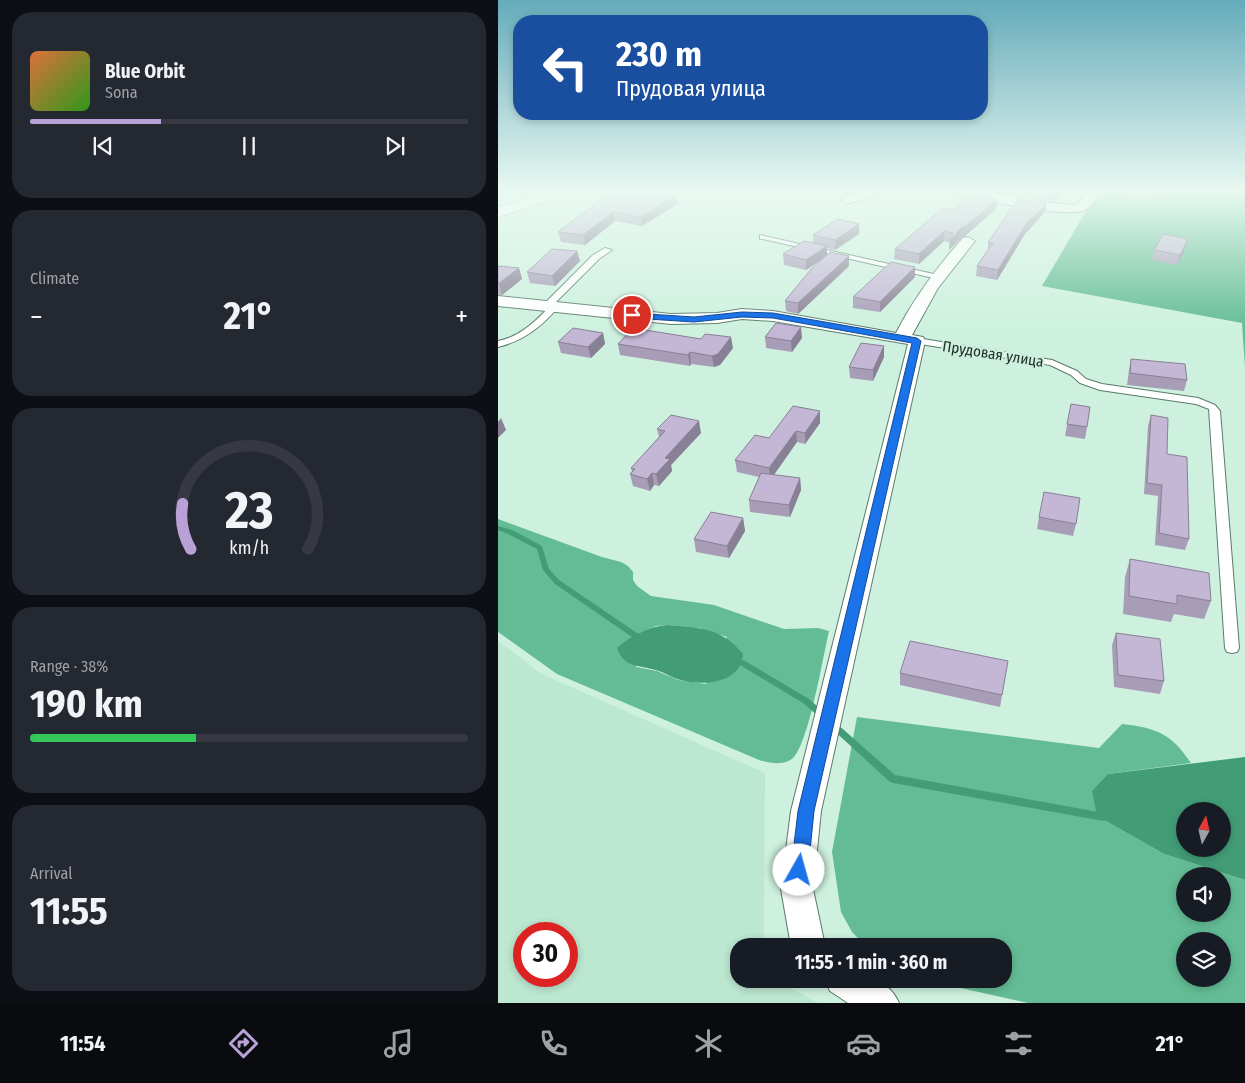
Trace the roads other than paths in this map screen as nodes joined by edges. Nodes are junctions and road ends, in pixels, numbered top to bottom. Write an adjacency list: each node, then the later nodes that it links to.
1 (763, 237): 4 (lane)
2 (968, 240): 4 (street)
3 (608, 250): 6 (lane)
4 (938, 277): 7 (street)
5 (498, 301): 6 (street, Прудовая улица)
6 (550, 307): 7 (street, Прудовая улица); 8 (lane)
7 (910, 340): 9 (lane, Прудовая улица); 10 (street)
8 (498, 344)
9 (1232, 648)
10 (806, 938)
11 (857, 988): 12 (street)
12 (881, 1003)

